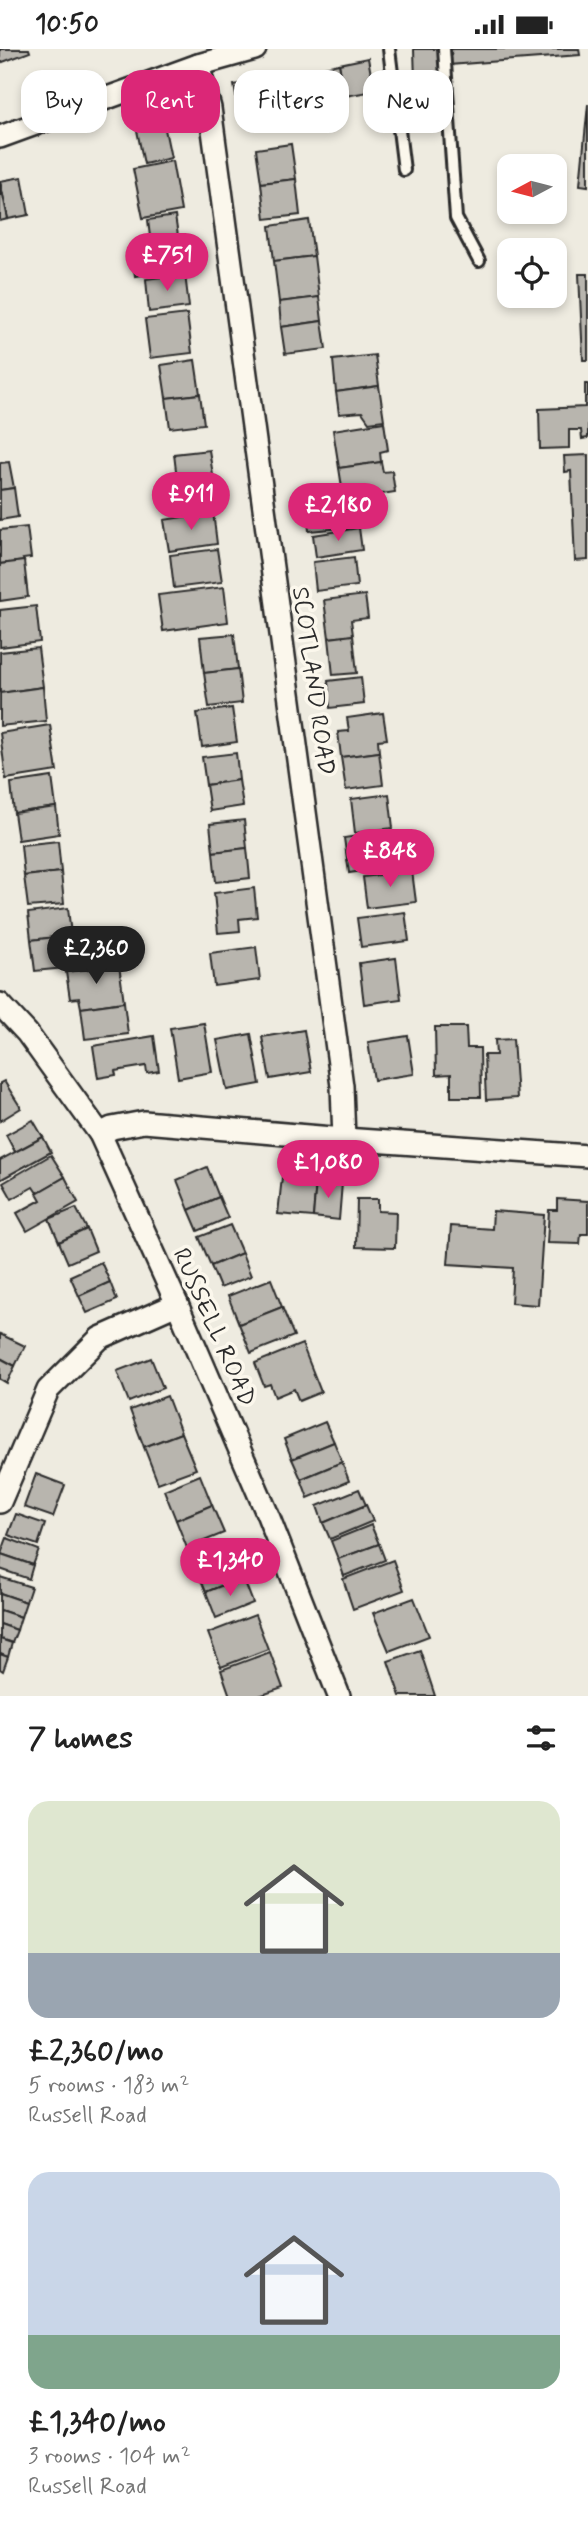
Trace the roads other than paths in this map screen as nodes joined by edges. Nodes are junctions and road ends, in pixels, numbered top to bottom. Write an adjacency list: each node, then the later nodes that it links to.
1 (255, 49): 4 (street)
2 (389, 49): 6 (lane)
3 (444, 49): 7 (lane)
4 (198, 65): 5 (street); 10 (street, SCOTLAND ROAD)
5 (0, 137)
6 (404, 170)
7 (479, 261)
8 (0, 1004): 9 (street, RUSSELL ROAD)
9 (100, 1134): 10 (street); 12 (street, RUSSELL ROAD)
10 (344, 1139): 11 (street)
11 (588, 1156)
12 (177, 1304): 13 (street); 14 (street, RUSSELL ROAD)
13 (0, 1501)
14 (339, 1696)

